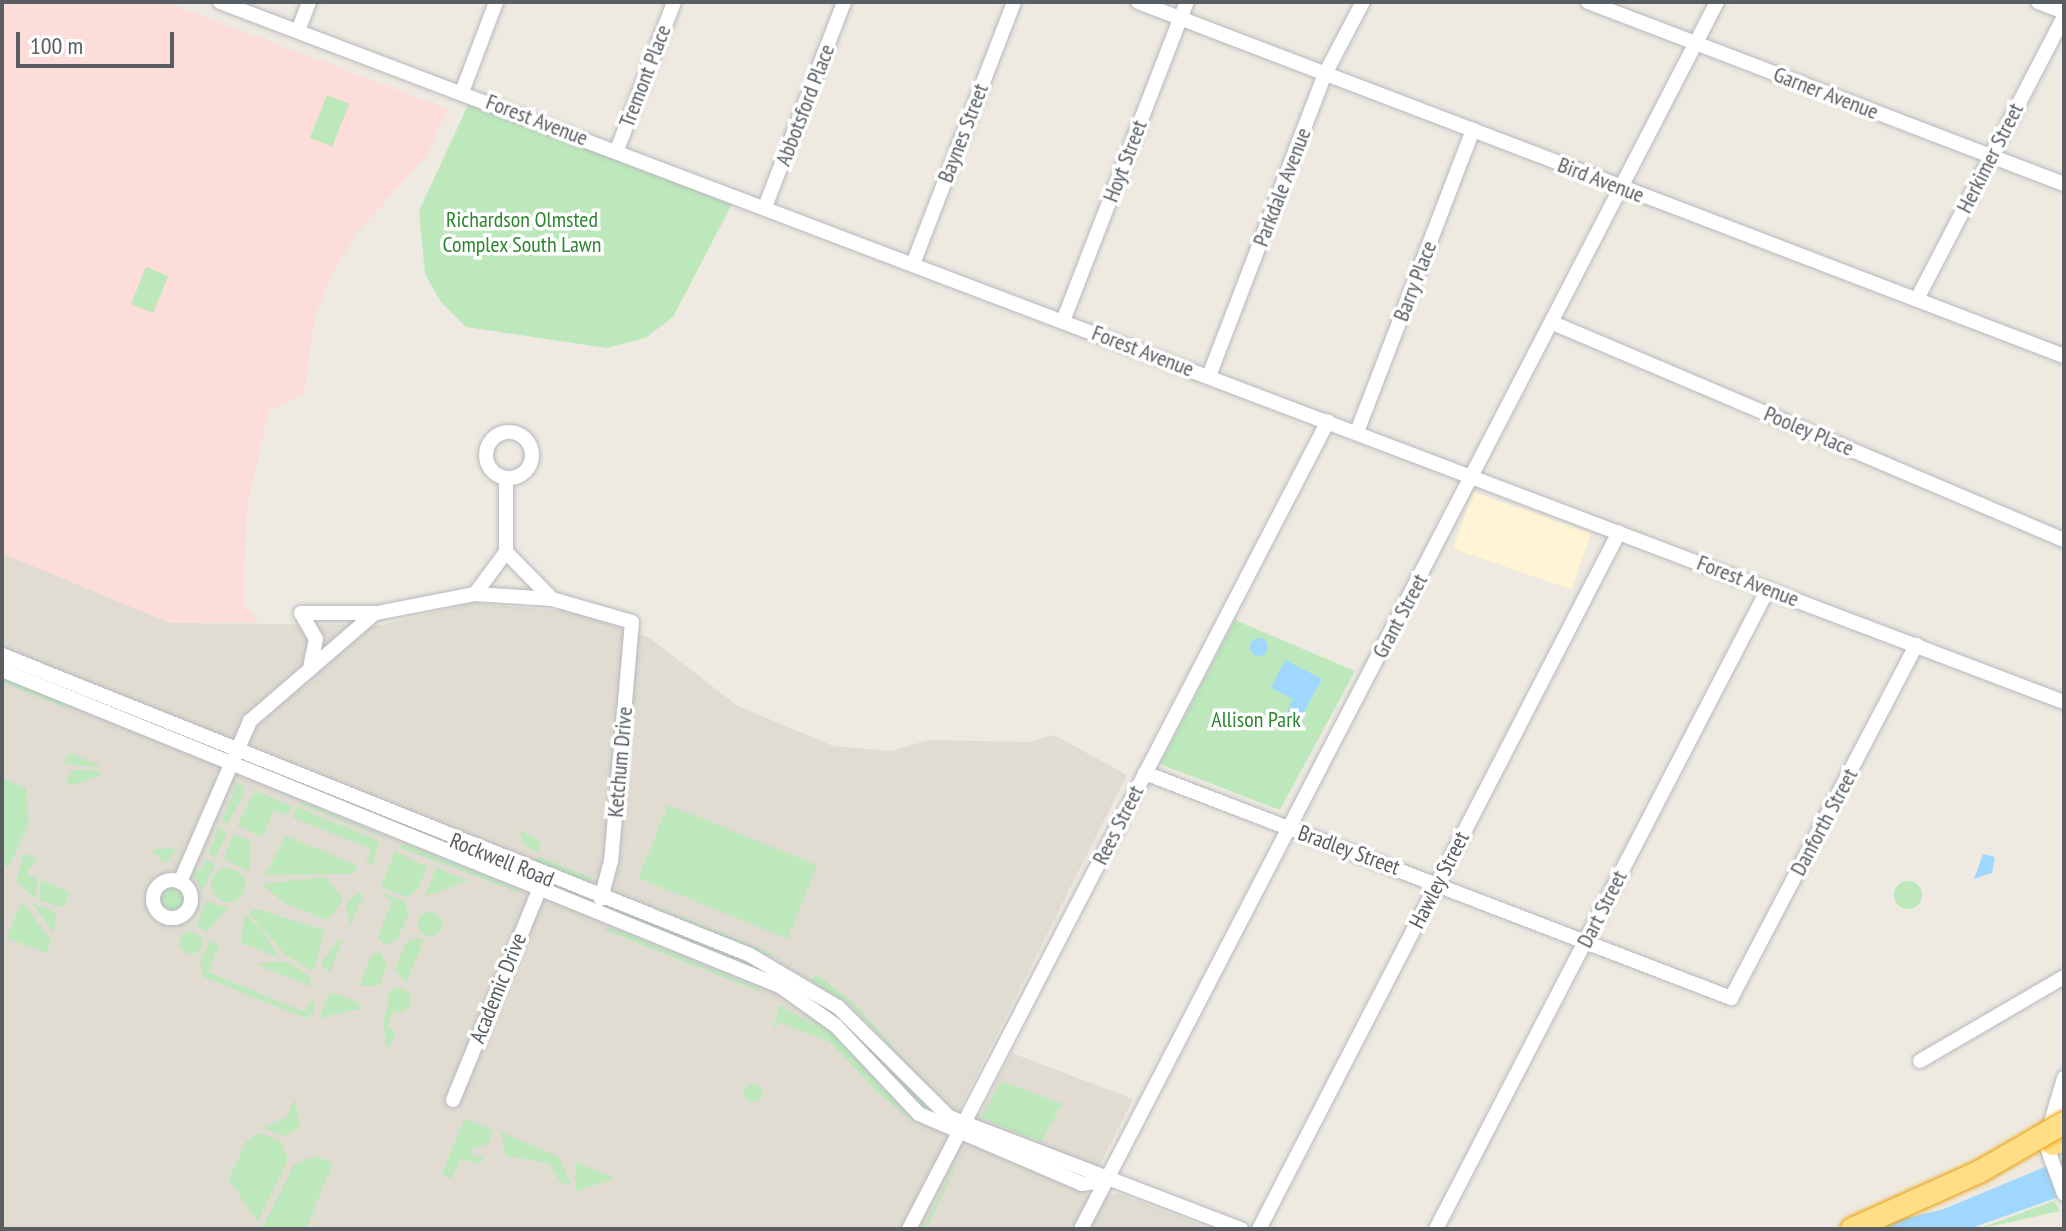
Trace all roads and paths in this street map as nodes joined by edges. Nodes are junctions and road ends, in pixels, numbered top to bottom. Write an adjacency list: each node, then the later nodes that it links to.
1 (220, 2): 15 (street, Forest Avenue)
2 (309, 2): 15 (street)
3 (496, 2): 18 (street)
4 (674, 2): 20 (street, Tremont Place)
5 (844, 2): 24 (street, Abbotsford Place)
6 (1014, 2): 25 (street, Baynes Street)
7 (1138, 2): 14 (street, Bird Avenue)
8 (1187, 2): 14 (street, Hoyt Street)
9 (1363, 2): 17 (street, Parkdale Avenue)
10 (1588, 2): 16 (street, Garner Avenue)
11 (1717, 2): 16 (street, Grant Street)
12 (2038, 2): 13 (street)
13 (2064, 14): 21 (street, Herkimer Street)
14 (1179, 18): 17 (street, Bird Avenue); 27 (street, Hoyt Street)
15 (298, 31): 18 (street, Forest Avenue)
16 (1695, 43): 21 (street, Garner Avenue); 23 (street, Grant Street)
17 (1325, 74): 19 (street, Bird Avenue); 30 (street, Parkdale Avenue)
18 (462, 92): 20 (street, Forest Avenue)
19 (1473, 130): 23 (street, Bird Avenue); 32 (street, Barry Place)
20 (617, 150): 24 (street, Forest Avenue)
21 (1991, 156): 22 (street, Garner Avenue); 26 (street, Herkimer Street)
22 (2064, 184)
23 (1622, 189): 26 (street, Bird Avenue); 28 (street, Grant Street)
24 (765, 207): 25 (street, Forest Avenue)
25 (913, 264): 27 (street, Forest Avenue)
26 (1917, 299): 29 (street, Bird Avenue)
27 (1063, 321): 30 (street, Forest Avenue)
28 (1553, 323): 33 (street, Grant Street); 36 (street, Pooley Place)
29 (2064, 356)
30 (1209, 376): 31 (street, Forest Avenue)
31 (1328, 421): 32 (street, Forest Avenue); 48 (street, Rees Street)
32 (1357, 432): 33 (street, Forest Avenue)
33 (1472, 476): 35 (street, Forest Avenue); 49 (street, Grant Street)
34 (506, 478): 37 (street)
35 (1619, 532): 38 (street, Forest Avenue); 52 (street, Hawley Street)
36 (2064, 540)
37 (506, 552): 39 (street); 40 (street)
38 (1768, 589): 42 (street, Forest Avenue); 54 (street, Dart Street)
39 (475, 594): 40 (street); 41 (street)
40 (552, 599): 53 (street, Ketchum Drive)
41 (377, 613): 44 (street); 44 (street)
42 (1916, 645): 46 (street, Forest Avenue); 56 (street, Danforth Street)
43 (2, 655): 47 (street, Rockwell Road)
44 (311, 664): 47 (street)
45 (2, 670): 47 (street, Rockwell Road)
46 (2064, 701)
47 (232, 759): 50 (street); 51 (street, Rockwell Road)
48 (1145, 773): 49 (street, Bradley Street); 60 (street, Rees Street)
49 (1289, 828): 52 (street, Bradley Street); 62 (street, Grant Street)
50 (180, 882)
51 (541, 883): 53 (street, Rockwell Road); 59 (street, Academic Drive); 60 (street, Rockwell Road)
52 (1438, 883): 54 (street, Bradley Street); 67 (street, Hawley Street)
53 (601, 899): 60 (street, Rockwell Road)
54 (1585, 941): 56 (street, Bradley Street); 68 (street, Dart Street)
55 (2064, 977): 57 (street)
56 (1731, 998)
57 (1920, 1061)
58 (2064, 1078): 61 (street)
59 (453, 1100)
60 (960, 1129): 62 (street); 64 (street, Rees Street)
61 (2058, 1136): 63 (street); 69 (highway, bridge); 70 (highway)
62 (1107, 1180): 65 (street, Grant Street); 66 (street)
63 (2064, 1194)
64 (909, 1229)
65 (1081, 1229)
66 (1241, 1229)
67 (1259, 1229)
68 (1436, 1229)
69 (1852, 1229)
70 (1884, 1229)

